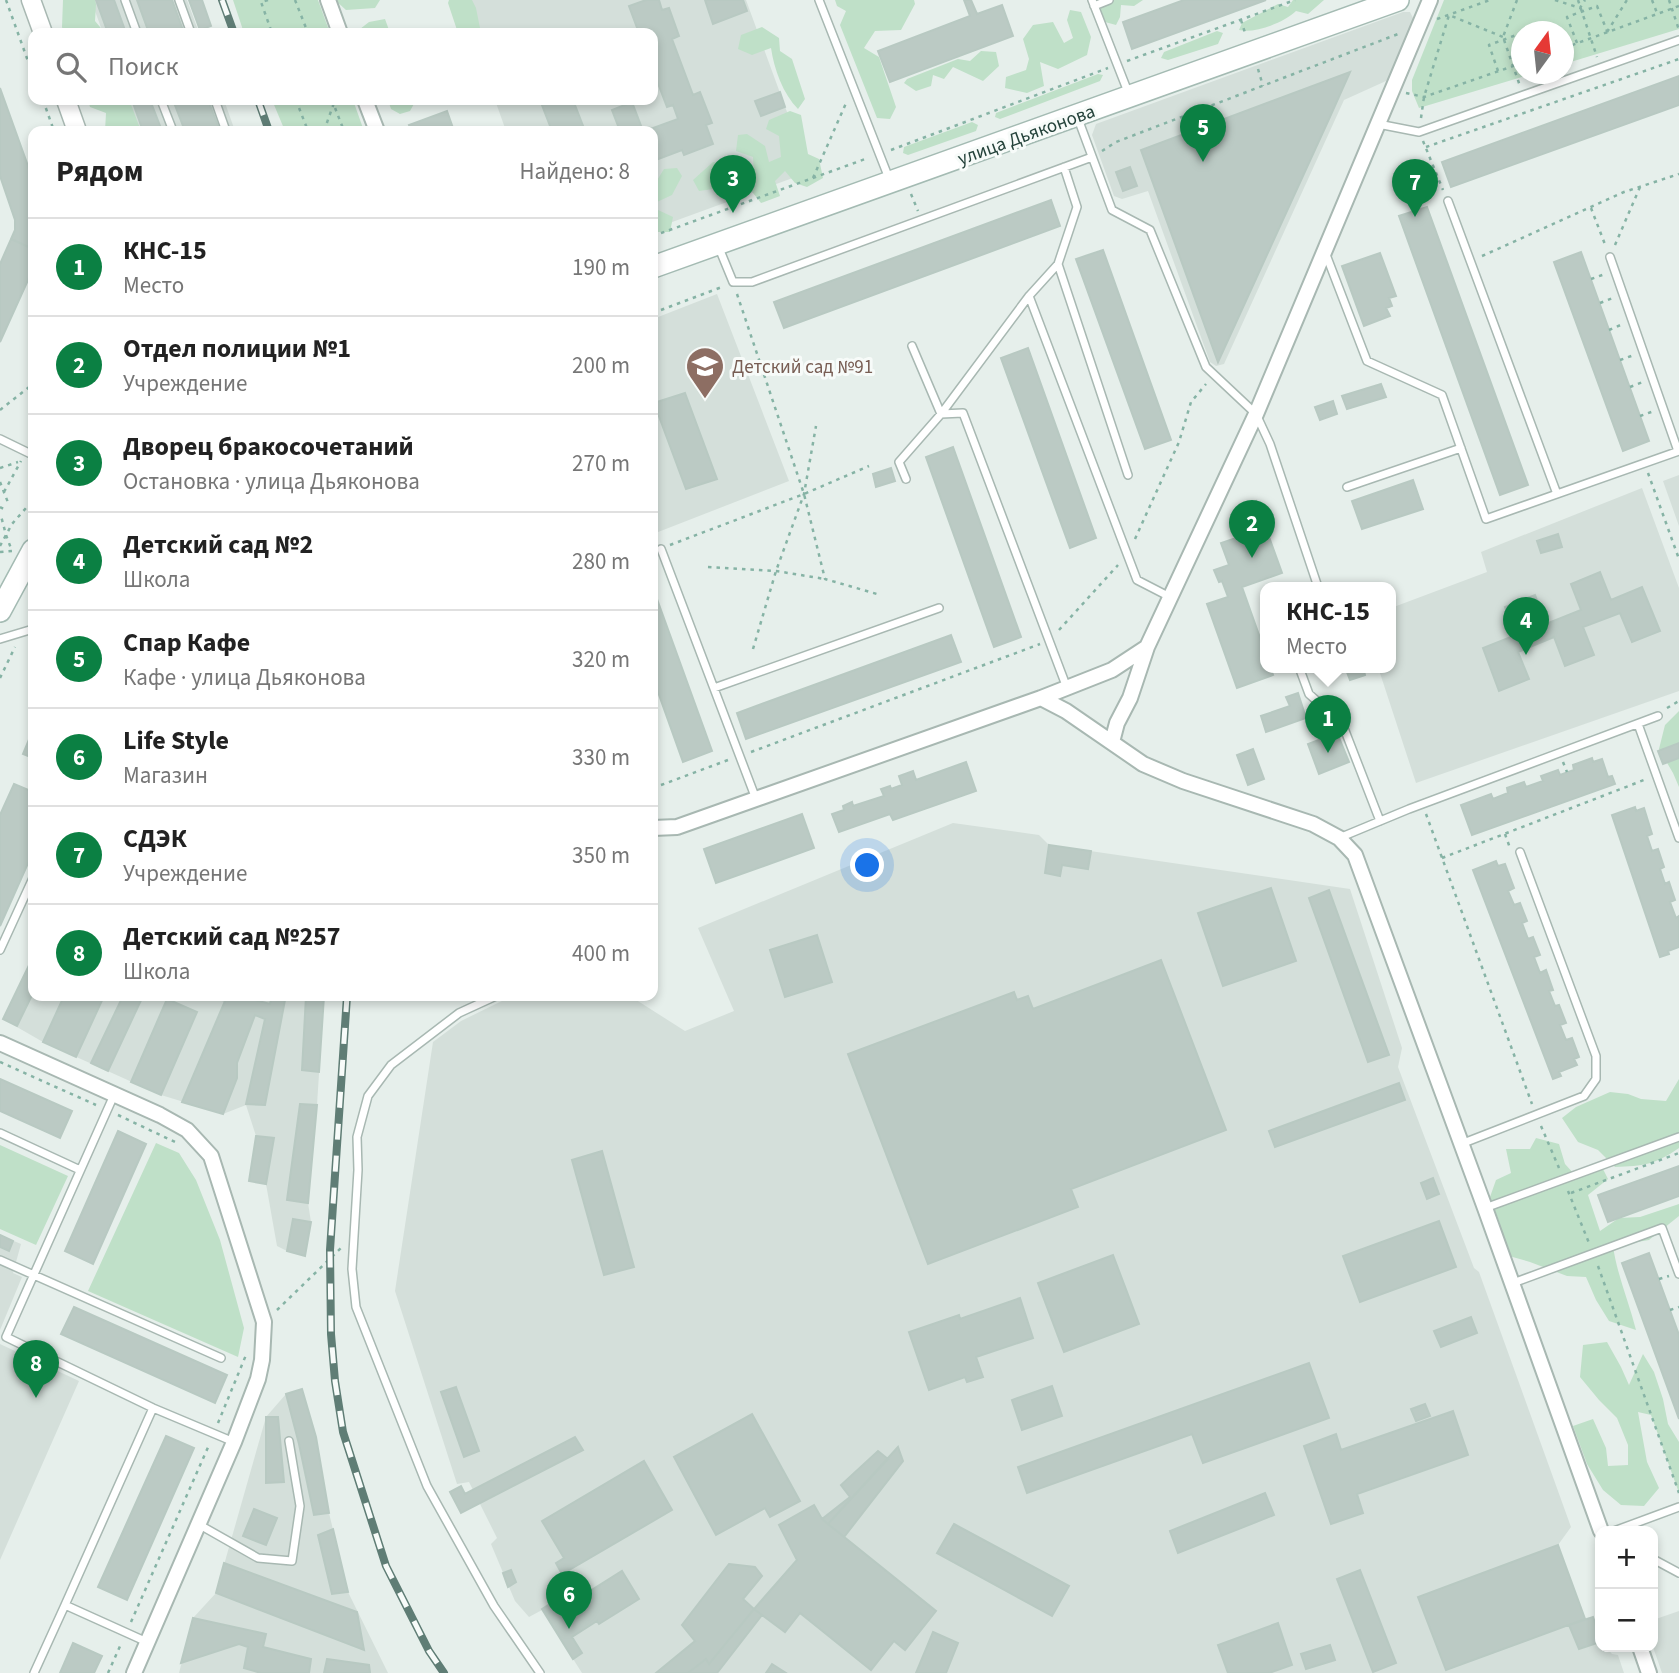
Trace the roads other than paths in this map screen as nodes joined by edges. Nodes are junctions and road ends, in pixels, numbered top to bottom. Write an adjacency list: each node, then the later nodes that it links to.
1 (31, 0): 10 (street)
2 (125, 0): 11 (lane)
3 (179, 0): 12 (lane)
4 (328, 0): 13 (street)
5 (819, 0): 28 (lane)
6 (1109, 0): 9 (lane)
7 (1430, 0): 21 (street)
8 (1392, 1): 15 (main road, улица Дьяконова)
9 (1093, 3): 15 (lane)
10 (41, 28)
11 (136, 28)
12 (189, 28)
13 (338, 28)
14 (1679, 40): 21 (lane)
15 (1129, 96): 20 (main road, улица Дьяконова)
16 (68, 105): 22 (street)
17 (164, 105): 23 (lane)
18 (217, 105): 24 (lane)
19 (367, 105): 25 (street)
20 (1077, 115): 26 (lane); 28 (main road, улица Дьяконова)
21 (1377, 124): 31 (street)
22 (75, 126)
23 (171, 126)
24 (224, 126)
25 (375, 126)
26 (1092, 157): 27 (lane); 38 (lane)
27 (1064, 167): 30 (lane); 33 (lane)
28 (890, 181): 30 (main road, улица Дьяконова)
29 (1448, 201): 46 (lane)
30 (718, 244): 34 (main road, улица Дьяконова)
31 (1324, 251): 38 (street); 40 (lane)
32 (1610, 257): 41 (lane)
33 (1058, 264): 35 (lane); 43 (lane)
34 (658, 265)
35 (1029, 296): 37 (lane); 50 (lane)
36 (912, 346): 37 (lane)
37 (941, 414): 44 (lane); 58 (lane)
38 (1256, 414): 49 (lane); 50 (street)
39 (0, 439): 42 (lane)
40 (1461, 448): 45 (lane); 46 (lane)
41 (1679, 451): 46 (lane)
42 (28, 453)
43 (1128, 475)
44 (906, 479)
45 (1347, 487)
46 (1557, 494)
47 (661, 548): 59 (lane)
48 (28, 559): 52 (main road)
49 (1316, 582)
50 (1170, 598): 55 (street)
51 (939, 608): 59 (lane)
52 (0, 611)
53 (28, 630): 54 (lane)
54 (0, 639)
55 (1147, 647): 57 (street); 60 (street)
56 (1301, 673): 69 (lane)
57 (1102, 674): 58 (street); 60 (street)
58 (1073, 685): 61 (street); 63 (street)
59 (714, 688): 68 (lane)
60 (1131, 694): 64 (street)
61 (1041, 698): 63 (street); 68 (street)
62 (1658, 716): 65 (lane)
63 (1078, 720): 66 (street)
64 (1119, 720): 66 (street); 67 (street)
65 (1638, 724): 69 (lane); 72 (lane)
66 (1095, 732): 67 (street)
67 (1112, 742): 71 (street)
68 (756, 799): 70 (street)
69 (1380, 821): 71 (lane)
70 (658, 828)
71 (1339, 838): 81 (street)
72 (1679, 838)
73 (1520, 852): 81 (lane)
74 (28, 889): 75 (lane)
75 (0, 950)
76 (485, 1001): 103 (lane)
77 (0, 1044): 78 (street)
78 (114, 1094): 82 (lane); 91 (street)
79 (0, 1133): 82 (lane)
80 (1679, 1136): 83 (lane)
81 (1461, 1143): 83 (street)
82 (80, 1170): 86 (lane)
83 (1485, 1208): 87 (street)
84 (0, 1260): 86 (lane)
85 (1679, 1274): 87 (lane)
86 (33, 1276): 88 (lane); 89 (lane)
87 (1512, 1283): 94 (street)
88 (221, 1358)
89 (153, 1408): 91 (lane); 98 (lane)
90 (289, 1441): 93 (lane)
91 (234, 1442): 93 (street)
92 (1679, 1507): 95 (lane)
93 (198, 1524): 99 (street)
94 (1599, 1526)
95 (1628, 1526)
96 (1658, 1562): 97 (lane)
97 (1679, 1573)
98 (65, 1605): 99 (lane); 101 (lane)
99 (148, 1642): 102 (street)
100 (1642, 1652): 104 (street)
101 (34, 1673)
102 (134, 1673)
103 (540, 1673)
104 (1649, 1673)

